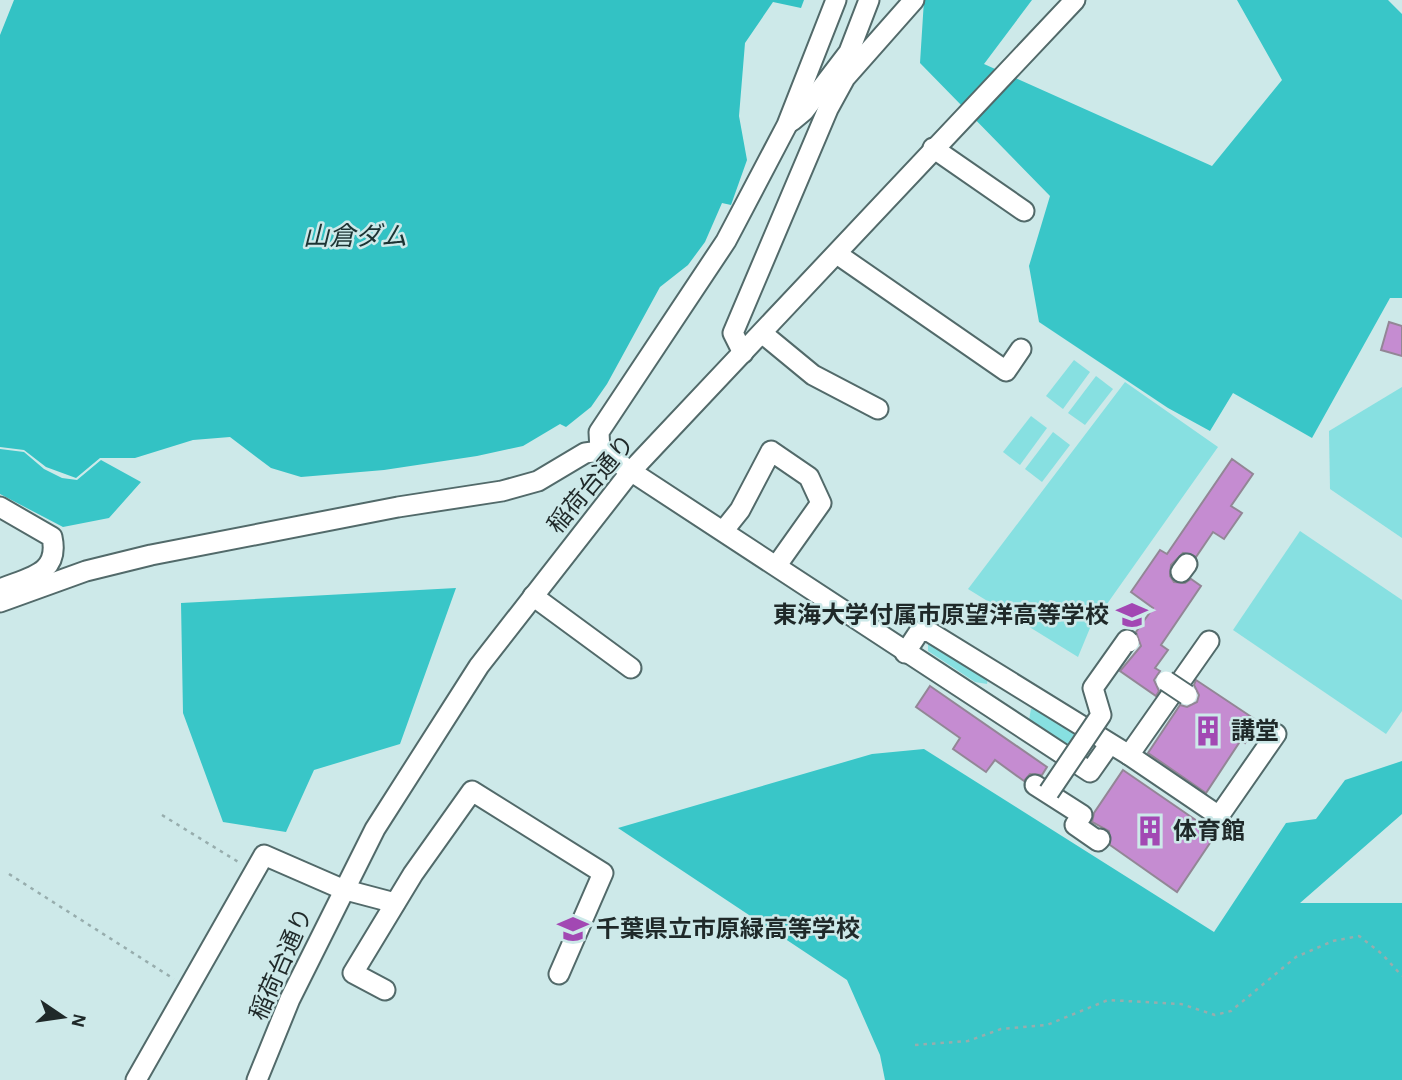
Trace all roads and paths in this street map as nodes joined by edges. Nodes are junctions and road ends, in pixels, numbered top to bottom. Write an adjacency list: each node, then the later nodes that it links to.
1 (836, 0): 5 (street)
2 (869, 0): 5 (street)
3 (914, 0): 11 (street)
4 (1075, 0): 6 (street, 稲荷台通り)
5 (787, 125): 13 (street)
6 (933, 148): 7 (street); 8 (street, 稲荷台通り)
7 (1024, 211)
8 (836, 254): 9 (street, 稲荷台通り); 10 (street)
9 (762, 333): 11 (street, 稲荷台通り); 12 (street)
10 (1021, 349)
11 (743, 353): 14 (street, 稲荷台通り)
12 (878, 408)
13 (600, 451): 14 (street); 20 (street)
14 (632, 470): 16 (street); 19 (street, 稲荷台通り)
15 (0, 507): 18 (street)
16 (724, 530): 17 (street); 17 (street)
17 (777, 565): 23 (street)
18 (0, 589)
19 (533, 596): 24 (street); 36 (street, 稲荷台通り)
20 (0, 602)
21 (1209, 641): 31 (street)
22 (1129, 642): 33 (street, bridge)
23 (905, 653): 26 (street); 28 (street)
24 (631, 668)
25 (1166, 681): 27 (street, bridge)
26 (1023, 686): 28 (street); 30 (street)
27 (1186, 695)
28 (1004, 716): 30 (street)
29 (1276, 734): 31 (street)
30 (1109, 745): 31 (street)
31 (1129, 755)
32 (162, 815): 34 (path)
33 (1100, 838)
34 (255, 872): 36 (street); 40 (street)
35 (9, 874): 40 (path)
36 (342, 890): 37 (street); 44 (street, 稲荷台通り)
37 (395, 904): 38 (street); 41 (street)
38 (559, 974)
39 (1402, 976): 42 (path)
40 (188, 988): 43 (street)
41 (385, 990)
42 (915, 1045)
43 (136, 1080)
44 (257, 1080)

